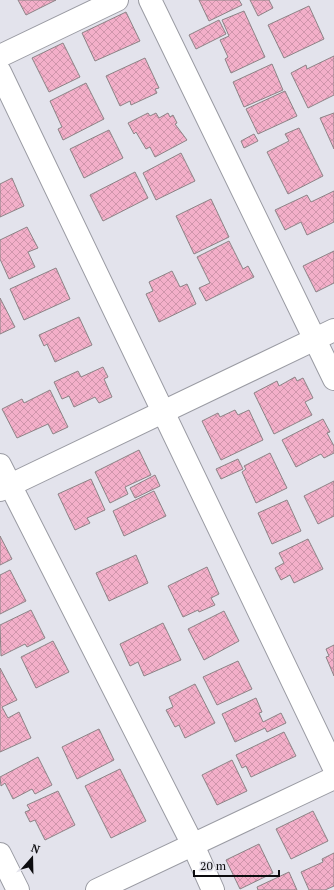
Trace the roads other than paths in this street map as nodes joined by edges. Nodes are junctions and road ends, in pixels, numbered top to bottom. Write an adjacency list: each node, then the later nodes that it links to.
1 (117, 0): 3 (street)
2 (150, 0): 5 (street)
3 (0, 56)
4 (0, 72): 7 (street)
5 (324, 335): 6 (street); 7 (street)
6 (334, 379)
7 (163, 412): 9 (street); 10 (street)
8 (0, 465): 9 (street)
9 (5, 488): 12 (street)
10 (334, 768)
11 (334, 778): 12 (street)
12 (193, 845): 15 (street); 16 (street)
13 (0, 854): 14 (street)
14 (18, 890)
15 (97, 890)
16 (213, 890)

